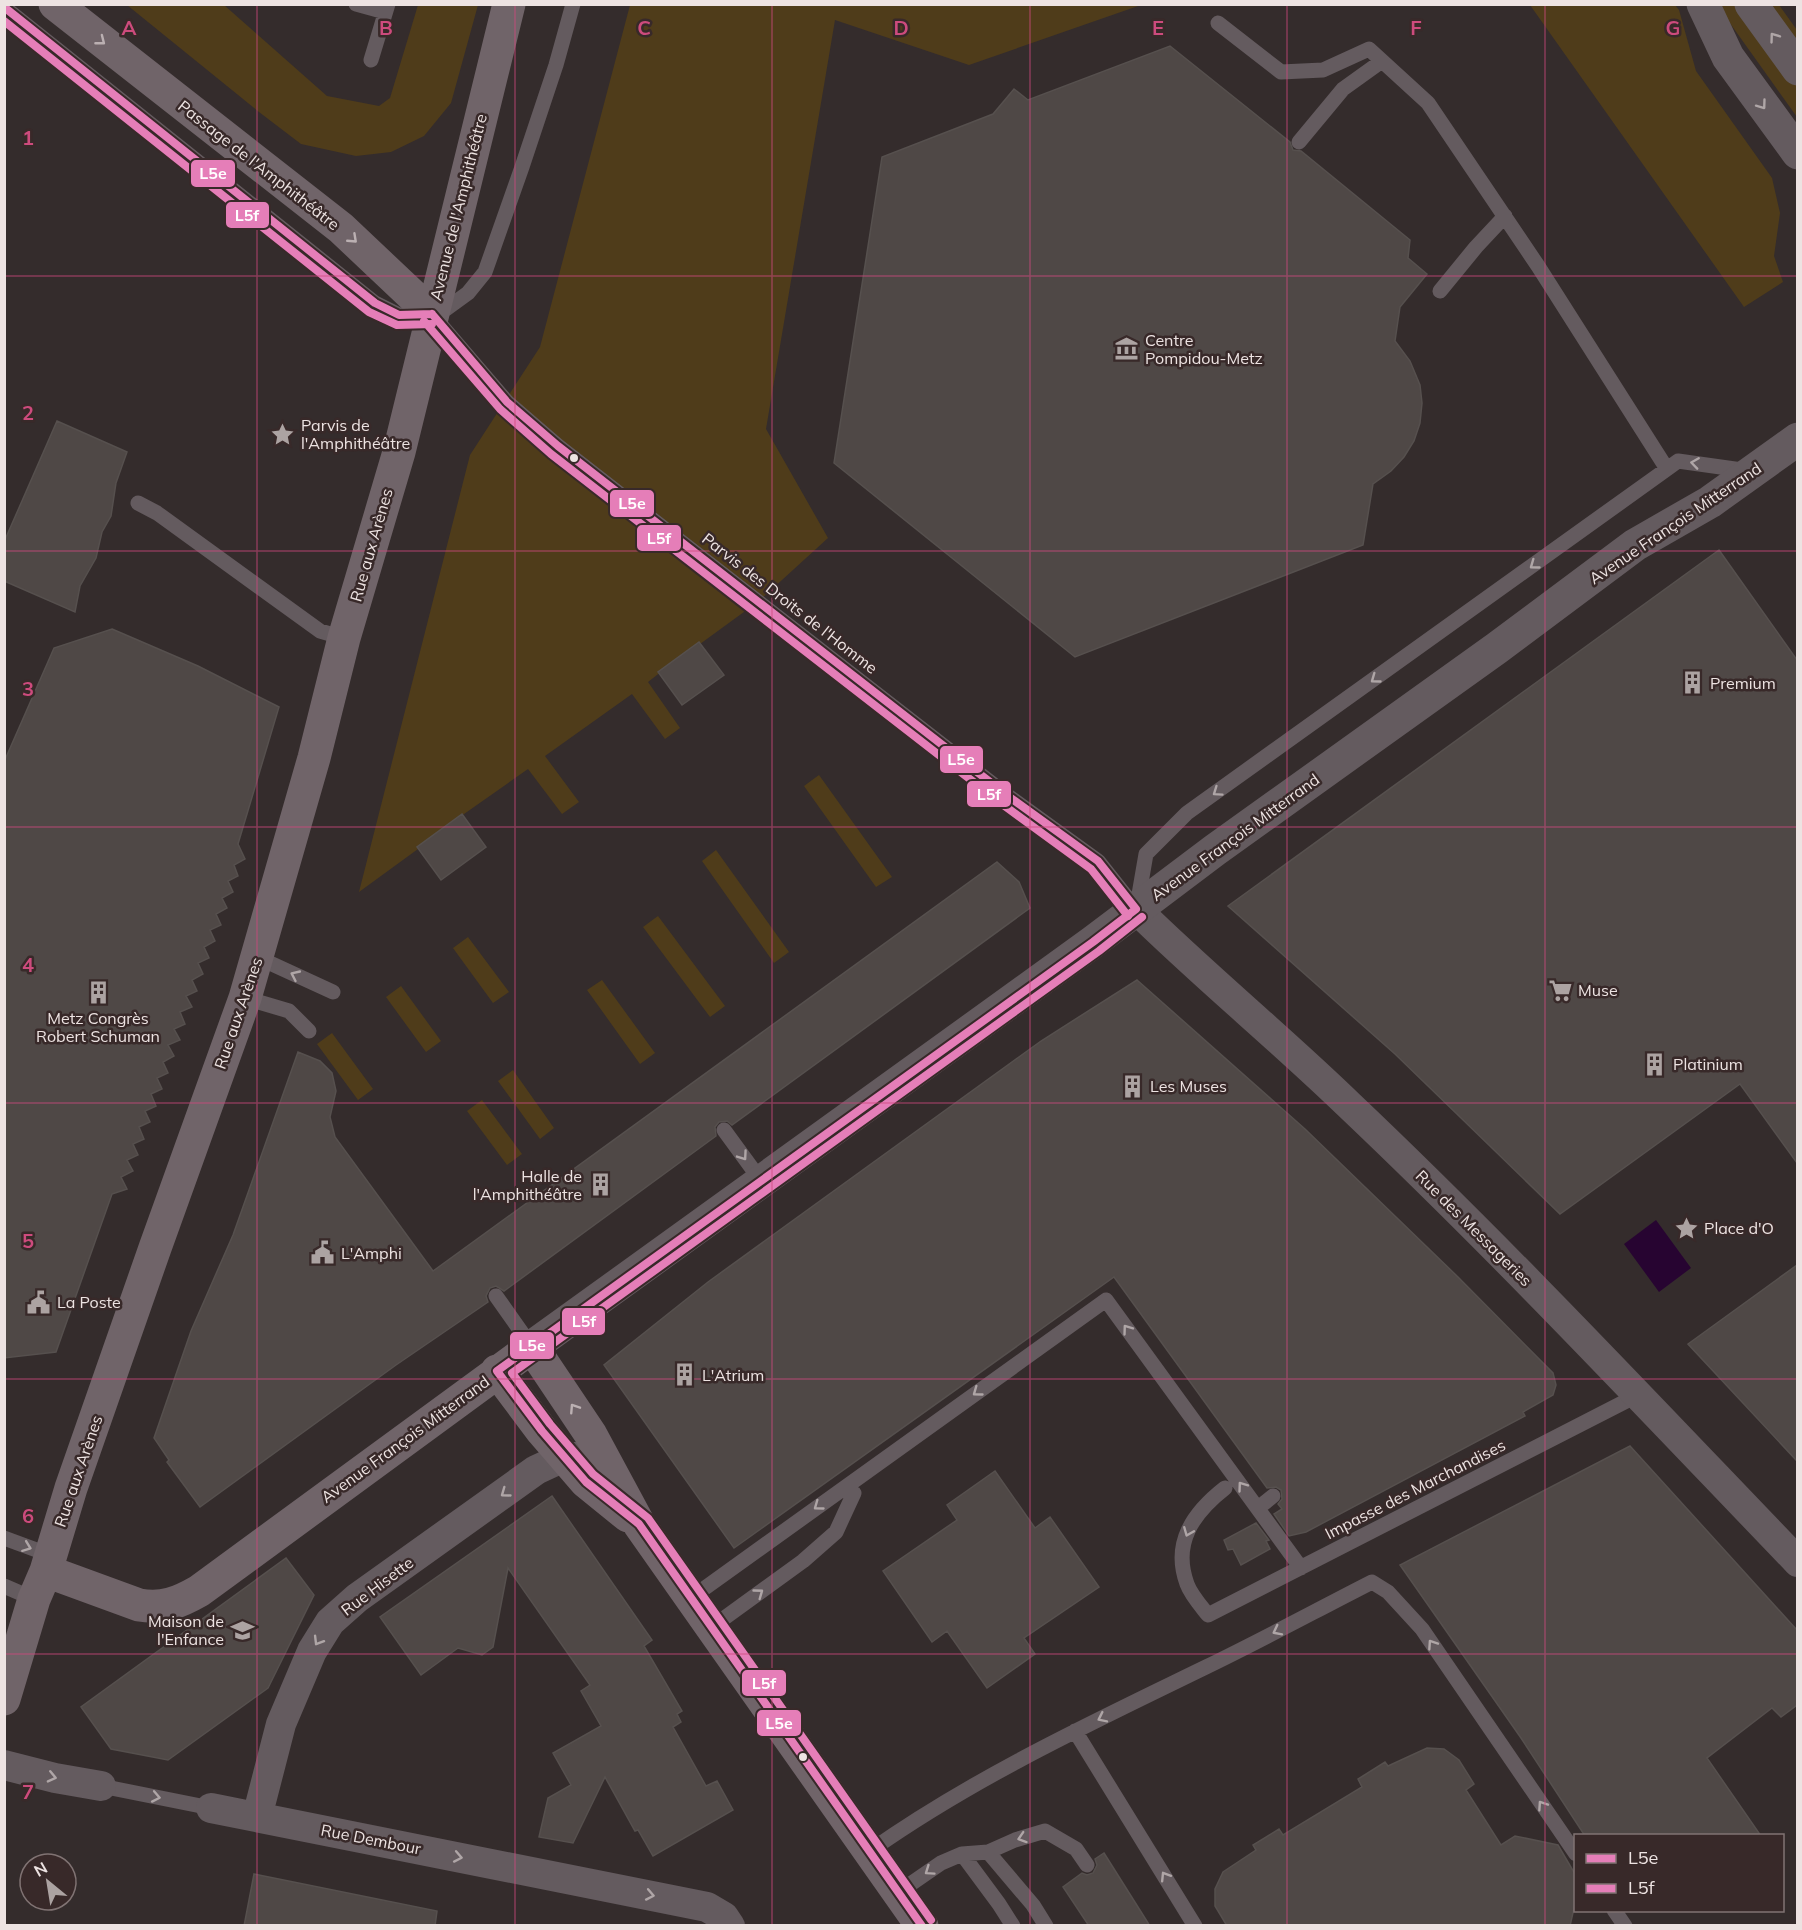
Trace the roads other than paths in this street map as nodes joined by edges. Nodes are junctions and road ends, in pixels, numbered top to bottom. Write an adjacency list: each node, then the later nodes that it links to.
1 (55, 4): 17 (main road, Passage de l'Amphithéâtre, one-way to 17)
2 (357, 4): 8 (lane)
3 (509, 4): 17 (main road, Avenue de l'Amphithéâtre)
4 (573, 4): 17 (lane, Avenue de l'Amphithéâtre)
5 (1703, 4): 14 (street, one-way to 14)
6 (1751, 4): 12 (street, one-way to 6)
7 (4, 7): 17 (lane)
8 (386, 8): 10 (lane)
9 (1218, 22): 11 (lane)
10 (371, 60)
11 (1382, 61): 13 (lane); 15 (lane)
12 (1797, 69)
13 (1299, 142)
14 (1797, 153)
15 (1504, 216): 16 (lane); 19 (lane)
16 (1440, 291)
17 (432, 314): 22 (main road, Rue aux Arènes); 23 (lane, Parvis des Droits de l'Homme)
18 (1797, 440): 20 (street, Avenue François Mitterrand)
19 (1667, 469): 20 (lane, one-way to 19); 23 (lane, one-way to 23)
20 (1753, 472): 23 (street, Avenue François Mitterrand)
21 (138, 503): 22 (lane)
22 (344, 638): 24 (main road, Rue aux Arènes)
23 (1136, 909): 29 (street, Avenue François Mitterrand); 33 (street, Rue des Messageries)
24 (257, 957): 25 (lane, one-way to 24); 26 (main road, Rue aux Arènes)
25 (333, 992)
26 (246, 998): 27 (lane); 44 (main road, Rue aux Arènes)
27 (309, 1031)
28 (724, 1130): 29 (lane, one-way to 29)
29 (762, 1182): 31 (street, Avenue François Mitterrand)
30 (496, 1296): 31 (lane)
31 (532, 1347): 32 (main road, Avenue François Mitterrand); 35 (main road, one-way to 31)
32 (497, 1371): 34 (main road); 44 (main road, Avenue François Mitterrand)
33 (1638, 1395): 42 (street, Rue des Messageries); 43 (lane, Impasse des Marchandises)
34 (564, 1457): 35 (street, Rue Hisette); 40 (main road); 54 (street, Rue Hisette, one-way to 54)
35 (604, 1458): 40 (main road)
36 (1225, 1488): 43 (lane, Impasse des Marchandises, one-way to 43)
37 (854, 1494): 47 (lane, one-way to 37)
38 (1273, 1496): 39 (lane)
39 (1258, 1508): 43 (lane); 46 (lane, one-way to 46)
40 (639, 1524): 46 (main road)
41 (4, 1538): 44 (lane, one-way to 44)
42 (1797, 1562)
43 (1301, 1568)
44 (43, 1575): 45 (lane); 48 (lane); 49 (main road, Rue aux Arènes)
45 (4, 1586)
46 (691, 1598): 47 (main road)
47 (712, 1627): 55 (main road)
48 (4, 1650)
49 (4, 1699)
50 (1075, 1731): 55 (lane); 57 (lane, one-way to 50); 66 (lane, one-way to 50)
51 (4, 1765): 52 (street, Rue Dembour, one-way to 52)
52 (101, 1786): 53 (lane, Rue Dembour, one-way to 53)
53 (212, 1808): 54 (street, Rue Dembour)
54 (257, 1817): 62 (street, Rue Dembour, one-way to 62)
55 (870, 1851): 60 (main road)
56 (988, 1852): 58 (lane); 59 (lane, one-way to 56); 65 (lane)
57 (1574, 1853)
58 (962, 1854): 60 (lane, one-way to 60); 64 (lane)
59 (1087, 1865)
60 (899, 1892): 63 (main road)
61 (1615, 1912): 67 (lane)
62 (727, 1921)
63 (922, 1926)
64 (1013, 1926)
65 (1046, 1926)
66 (1196, 1926)
67 (1625, 1926)

